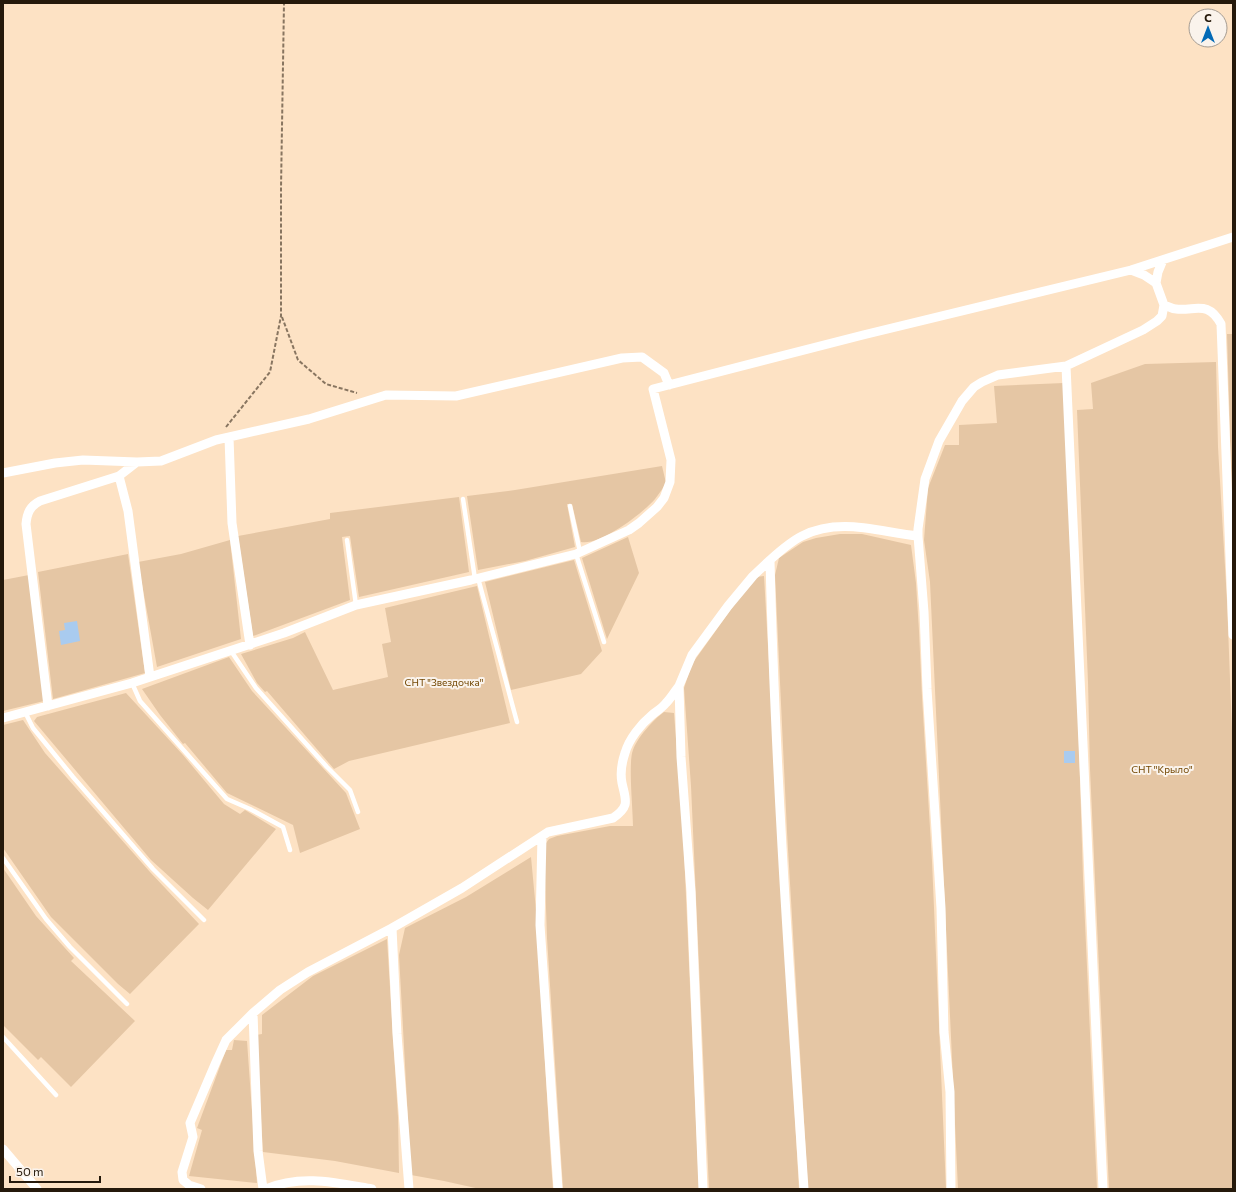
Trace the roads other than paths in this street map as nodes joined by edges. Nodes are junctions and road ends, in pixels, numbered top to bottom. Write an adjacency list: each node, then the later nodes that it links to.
1 (1233, 237): 2 (street)
2 (1163, 260): 3 (street); 4 (street)
3 (1131, 270): 4 (street); 7 (street)
4 (1156, 283): 5 (street)
5 (1164, 305): 6 (street); 20 (street)
6 (1066, 366): 14 (street); 52 (street)
7 (669, 385): 8 (street); 16 (street)
8 (229, 437): 9 (street); 22 (street)
9 (136, 462): 10 (street); 11 (street)
10 (3, 473)
11 (119, 476): 24 (street); 27 (street)
12 (463, 499): 18 (lane)
13 (570, 506): 16 (lane)
14 (918, 536): 17 (street); 51 (street)
15 (347, 540): 19 (lane)
16 (578, 553): 18 (street); 21 (lane)
17 (770, 560): 26 (street); 50 (street)
18 (476, 578): 19 (street); 30 (lane)
19 (356, 605): 22 (street)
20 (1233, 635)
21 (604, 642)
22 (250, 645): 23 (street)
23 (231, 651): 24 (street); 31 (lane)
24 (150, 677): 25 (street)
25 (132, 683): 27 (street); 33 (lane)
26 (679, 686): 32 (street); 49 (street)
27 (48, 706): 28 (street)
28 (25, 712): 29 (street); 35 (lane)
29 (3, 718)
30 (517, 722)
31 (358, 812)
32 (542, 836): 36 (street); 48 (street)
33 (290, 850)
34 (3, 858): 37 (lane)
35 (204, 920)
36 (392, 928): 38 (street); 47 (street)
37 (127, 1004)
38 (253, 1013): 43 (street); 44 (street)
39 (3, 1037): 40 (lane)
40 (56, 1095)
41 (3, 1149): 42 (street)
42 (37, 1189)
43 (201, 1189)
44 (263, 1189)
45 (266, 1189): 46 (street)
46 (372, 1189)
47 (409, 1189)
48 (558, 1189)
49 (703, 1189)
50 (804, 1189)
51 (951, 1189)
52 (1103, 1189)

